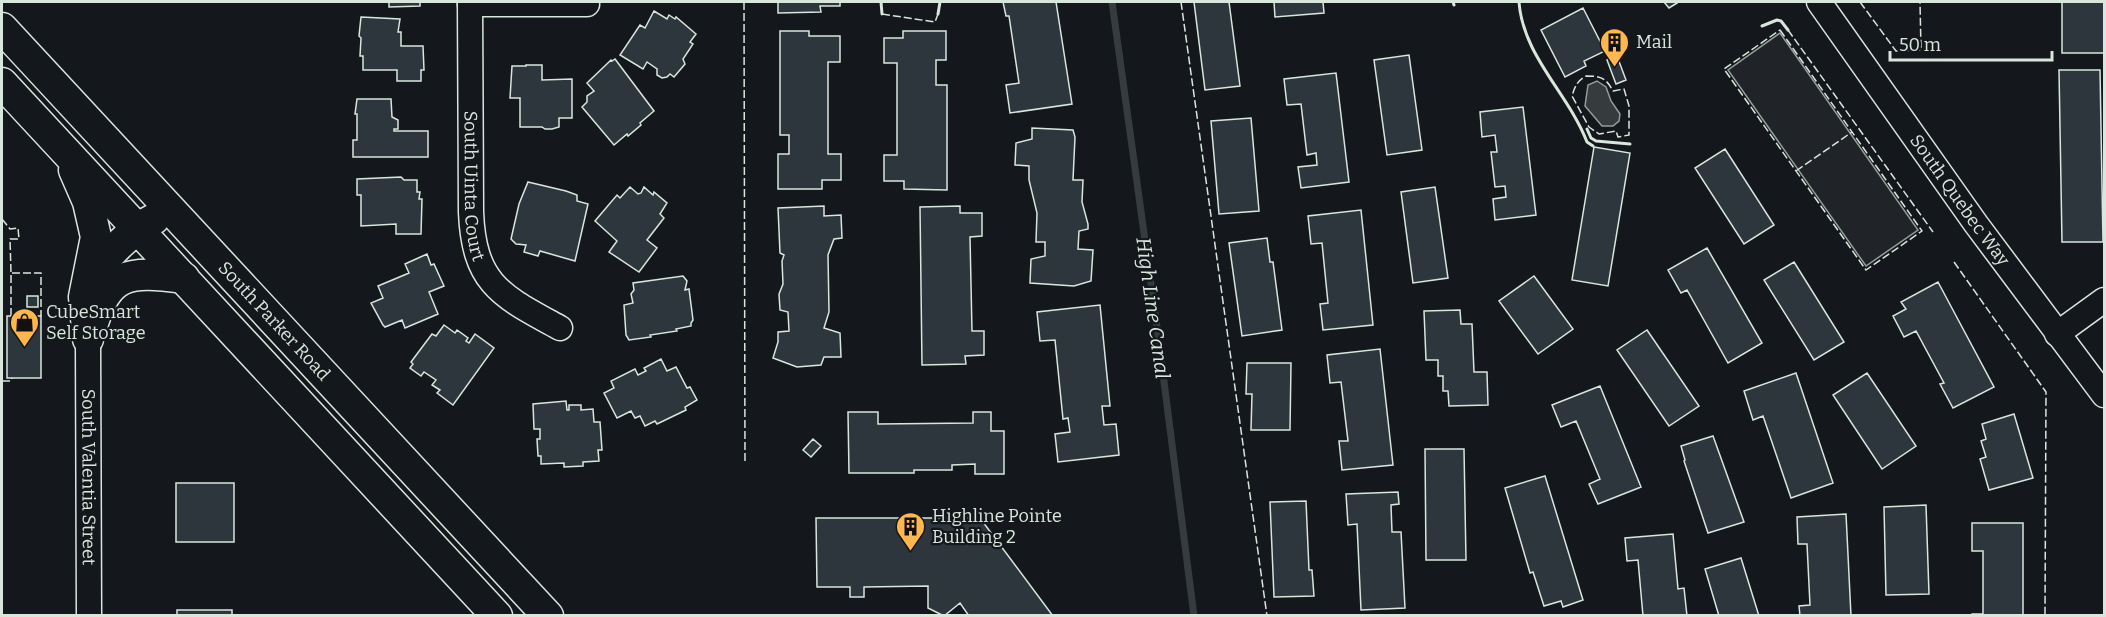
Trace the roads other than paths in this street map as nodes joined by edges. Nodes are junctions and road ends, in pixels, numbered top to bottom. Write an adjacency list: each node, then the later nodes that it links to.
1 (1820, 2): 13 (street, South Quebec Way)
2 (470, 3): 3 (street, South Uinta Court); 12 (street, South Uinta Court)
3 (587, 4)
4 (2, 28): 7 (main road, South Parker Road)
5 (2, 83): 6 (main road, South Parker Road)
6 (67, 153): 8 (main road, South Parker Road); 10 (main road)
7 (178, 218): 8 (main road); 18 (main road, South Parker Road)
8 (138, 229): 9 (main road, South Parker Road); 10 (main road)
9 (184, 278): 14 (main road); 17 (main road, South Parker Road)
10 (86, 290): 14 (main road)
11 (2104, 300): 13 (street)
12 (560, 328)
13 (2057, 334): 15 (street, South Quebec Way)
14 (88, 339): 16 (street, South Valentia Street)
15 (2104, 395)
16 (89, 615)
17 (497, 615)
18 (548, 615)

